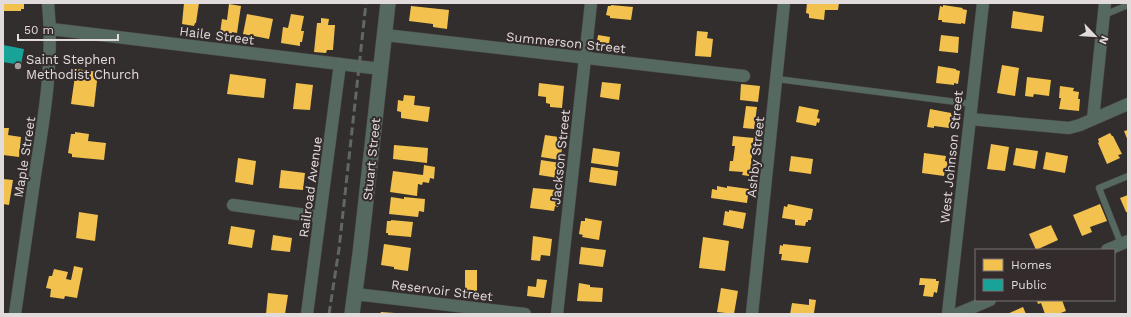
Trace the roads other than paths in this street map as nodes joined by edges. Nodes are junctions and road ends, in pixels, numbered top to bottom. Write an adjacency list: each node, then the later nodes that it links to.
1 (48, 3): 8 (street, Maple Street)
2 (388, 3): 9 (street, Stuart Street)
3 (591, 3): 10 (street, Jackson Street)
4 (784, 3): 14 (street, Ashby Street)
5 (983, 3): 15 (street, West Johnson Street)
6 (1128, 5): 7 (lane)
7 (1104, 9): 17 (street)
8 (51, 28): 11 (street, Haile Street); 26 (street, Maple Street)
9 (385, 36): 10 (street, Summerson Street); 12 (street, Stuart Street)
10 (585, 58): 13 (street, Summerson Street); 30 (street, Jackson Street)
11 (340, 64): 12 (street, Haile Street); 21 (street, Railroad Avenue)
12 (381, 69): 24 (street, Stuart Street)
13 (744, 76)
14 (777, 79): 15 (lane); 31 (street, Ashby Street)
15 (972, 104): 18 (street, West Johnson Street)
16 (1128, 104): 17 (street)
17 (1093, 119): 18 (street)
18 (970, 120): 32 (street, West Johnson Street)
19 (1128, 176): 22 (lane)
20 (233, 205): 21 (street)
21 (320, 217): 27 (street, Railroad Avenue)
22 (1124, 242): 23 (street)
23 (1109, 249)
24 (355, 294): 28 (street, Stuart Street); 29 (street, Reservoir Street)
25 (988, 301): 33 (street)
26 (15, 314)
27 (307, 314)
28 (352, 314)
29 (525, 314)
30 (557, 314)
31 (752, 314)
32 (948, 314)
33 (957, 314)

